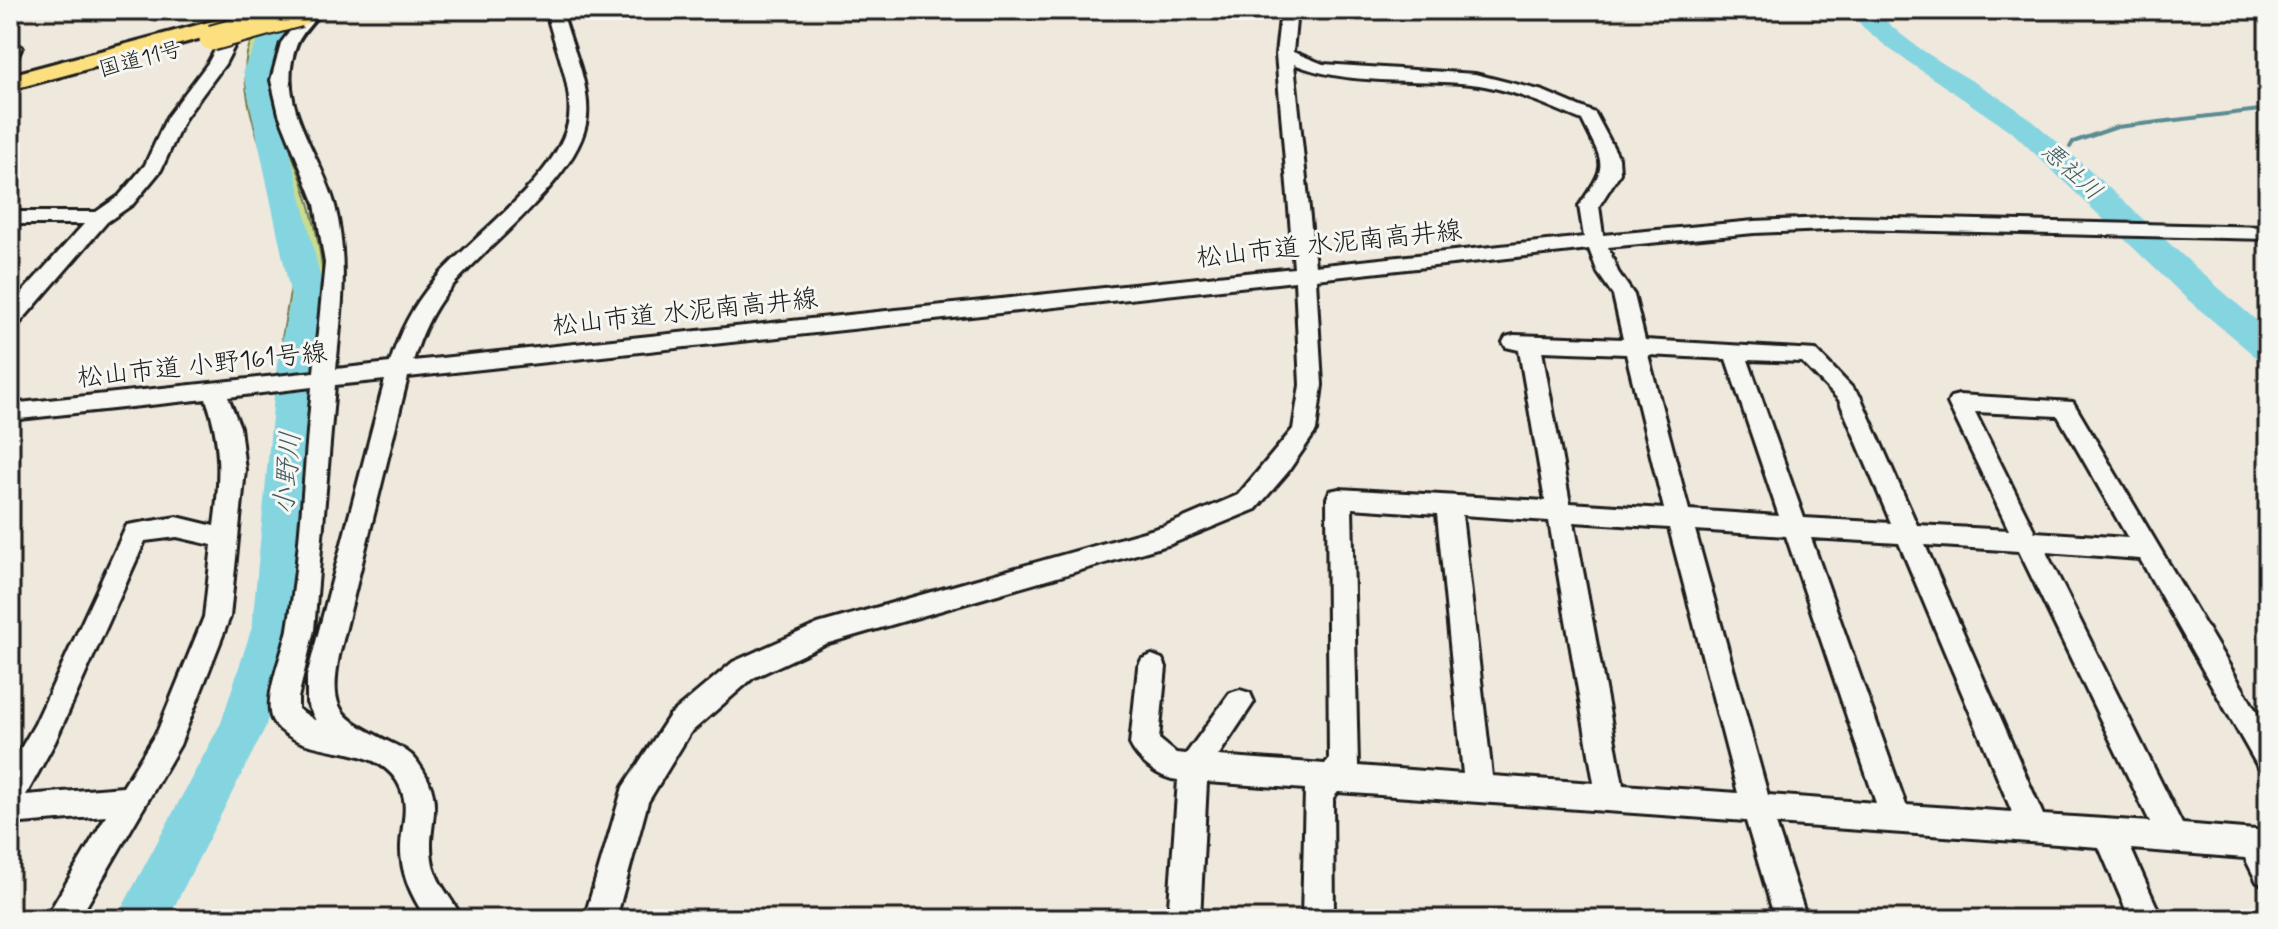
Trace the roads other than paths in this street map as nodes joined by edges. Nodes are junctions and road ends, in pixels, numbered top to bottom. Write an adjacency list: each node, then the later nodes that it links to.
1 (245, 10): 12 (street)
2 (554, 10): 19 (street)
3 (1289, 10): 7 (street)
4 (304, 11): 5 (highway, 国道11号, bridge); 20 (street)
5 (216, 32): 9 (highway, 国道11号); 10 (highway, 国道11号)
6 (10, 45): 8 (street)
7 (1284, 54): 14 (street); 15 (street)
8 (10, 56)
9 (10, 83)
10 (10, 94)
11 (10, 218): 12 (street)
12 (100, 218): 16 (street)
13 (2268, 233): 14 (street, 松山市道 水泥南高井線)
14 (1596, 242): 15 (street, 松山市道 水泥南高井線); 17 (street)
15 (1304, 274): 19 (street, 松山市道 水泥南高井線); 50 (street)
16 (10, 320)
17 (1634, 346): 18 (street); 24 (street); 25 (street)
18 (1734, 351): 26 (street); 27 (street)
19 (399, 371): 20 (street, 松山市道 小野161号線); 33 (street)
20 (320, 380): 21 (street, 松山市道 小野161号線); 33 (street)
21 (214, 390): 22 (street, 松山市道 小野161号線); 28 (street)
22 (10, 412)
23 (1448, 505): 24 (street); 36 (street); 37 (street)
24 (1560, 511): 25 (street); 39 (street)
25 (1681, 518): 26 (street); 41 (street)
26 (1795, 526): 27 (street); 43 (street)
27 (1910, 533): 29 (street); 44 (street)
28 (226, 539): 38 (street); 40 (street)
29 (2026, 541): 30 (street); 30 (street); 46 (street)
30 (2148, 549): 34 (street)
31 (1152, 667): 35 (street)
32 (1240, 702): 35 (street)
33 (354, 741): 49 (street)
34 (2268, 758)
35 (1193, 768): 36 (street); 51 (street)
36 (1333, 777): 37 (street); 52 (street)
37 (1479, 788): 39 (street)
38 (10, 795)
39 (1611, 798): 41 (street)
40 (131, 800): 42 (street); 48 (street)
41 (1760, 809): 43 (street); 53 (street)
42 (10, 810)
43 (1896, 818): 44 (street)
44 (2034, 828): 45 (street)
45 (2109, 834): 46 (street); 54 (street)
46 (2173, 838): 47 (street)
47 (2263, 853)
48 (61, 919)
49 (446, 919)
50 (600, 919)
51 (1184, 919)
52 (1318, 919)
53 (1791, 919)
54 (2146, 919)

